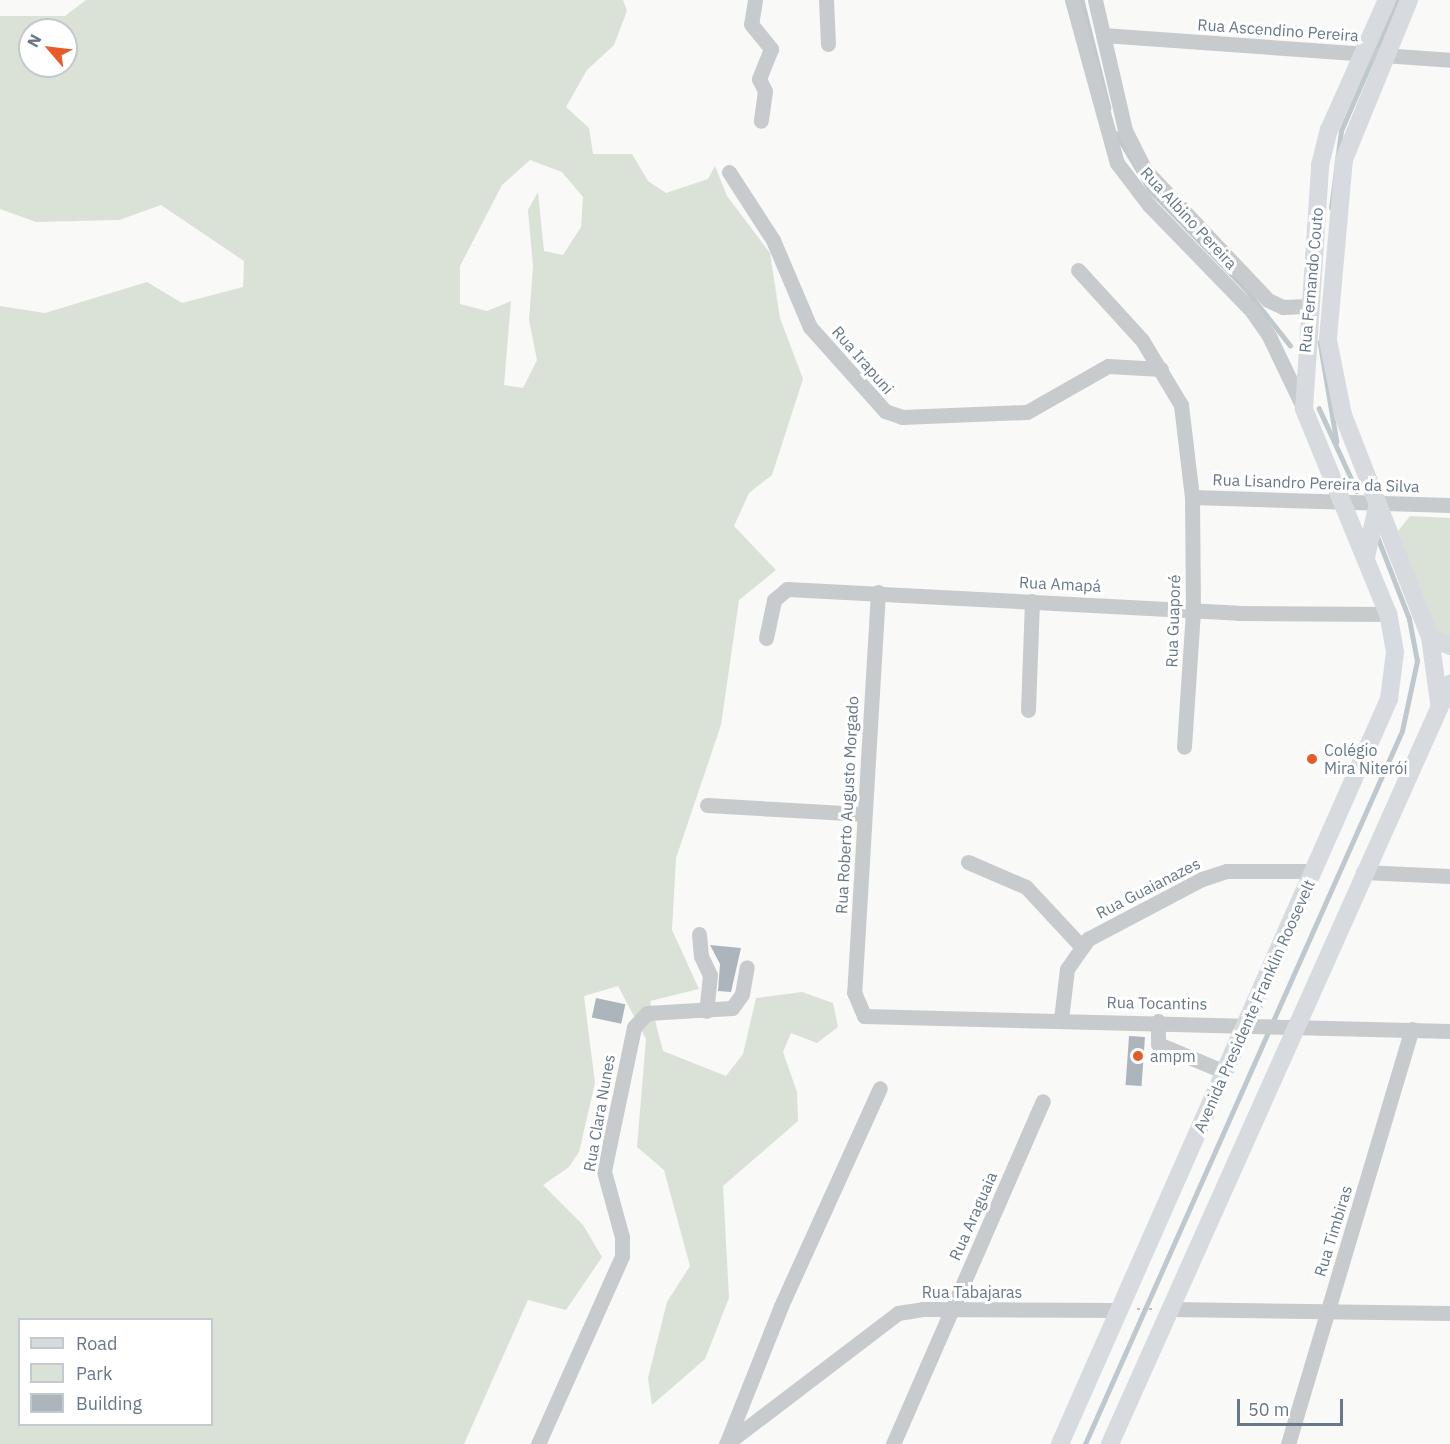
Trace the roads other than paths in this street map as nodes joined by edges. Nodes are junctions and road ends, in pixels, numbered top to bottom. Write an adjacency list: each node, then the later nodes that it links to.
1 (755, 0): 11 (street)
2 (826, 0): 8 (street)
3 (1072, 0): 16 (street, Rua Albino Pereira)
4 (1095, 0): 7 (street, Rua Albino Pereira)
5 (1387, 0): 9 (main road, Rua Fernando Couto)
6 (1409, 0): 9 (main road, Rua Fernando Couto)
7 (1103, 35): 9 (street, Rua Ascendino Pereira); 14 (street, Rua Albino Pereira)
8 (828, 44)
9 (1372, 55): 10 (street, Rua Ascendino Pereira); 14 (main road, Rua Fernando Couto); 19 (main road, Rua Fernando Couto)
10 (1450, 60)
11 (761, 121)
12 (729, 172): 15 (street, Rua Irapuni)
13 (1078, 270): 15 (street, Rua Lisandro Pereira da Silva)
14 (1309, 306): 16 (main road, Rua Fernando Couto)
15 (1161, 369): 17 (street, Rua Lisandro Pereira da Silva)
16 (1304, 409): 18 (main road, Rua Fernando Couto)
17 (1192, 497): 18 (street, Rua Lisandro Pereira da Silva); 24 (street, Rua Guaporé)
18 (1340, 501): 19 (street, Rua Lisandro Pereira da Silva); 21 (main road, Rua Fernando Couto)
19 (1378, 503): 20 (street, Rua Lisandro Pereira da Silva); 21 (main road); 26 (main road, Rua Fernando Couto)
20 (1450, 505)
21 (1366, 561): 25 (main road, Avenida Presidente Franklin Roosevelt)
22 (878, 592): 23 (street, Rua Amapá); 27 (street, Rua Amapá); 34 (street, Rua Roberto Augusto Morgado)
23 (1032, 601): 24 (street, Rua Amapá); 30 (street)
24 (1193, 611): 25 (street, Rua Amapá); 32 (street, Rua Guaporé)
25 (1388, 614): 36 (main road, Avenida Presidente Franklin Roosevelt)
26 (1430, 637): 28 (main road); 29 (main road, Rua Fernando Couto)
27 (766, 638)
28 (1450, 646)
29 (1444, 682): 31 (main road)
30 (1028, 710)
31 (1445, 713): 37 (main road)
32 (1184, 747)
33 (707, 805): 34 (street)
34 (861, 814): 43 (street, Rua Roberto Augusto Morgado)
35 (968, 862): 40 (street)
36 (1313, 871): 40 (street, Rua Guaianazes); 46 (main road, Avenida Presidente Franklin Roosevelt)
37 (1363, 872): 38 (street); 47 (main road)
38 (1450, 876)
39 (699, 934): 42 (street)
40 (1080, 945): 44 (street)
41 (747, 968): 42 (street, Rua Clara Nunes)
42 (706, 1011): 59 (street, Rua Clara Nunes)
43 (864, 1016): 44 (street, Rua Tocantins)
44 (1061, 1020): 45 (street, Rua Tocantins)
45 (1158, 1021): 46 (street, Rua Tocantins); 50 (street)
46 (1255, 1022): 47 (street, Rua Tocantins); 50 (main road, Avenida Presidente Franklin Roosevelt)
47 (1289, 1024): 48 (street, Rua Tocantins); 54 (main road)
48 (1412, 1029): 49 (street, Rua Tocantins); 56 (street, Rua Timbiras)
49 (1450, 1030)
50 (1225, 1072): 55 (main road, Avenida Presidente Franklin Roosevelt)
51 (880, 1088): 58 (street)
52 (1043, 1101): 53 (street, Rua Araguaia)
53 (952, 1309): 55 (street, Rua Tabajaras); 58 (street, Rua Tabajaras); 60 (street, Rua Araguaia)
54 (1162, 1309): 56 (street); 62 (main road)
55 (1119, 1310): 61 (main road, Avenida Presidente Franklin Roosevelt)
56 (1327, 1311): 57 (street); 63 (street, Rua Timbiras)
57 (1450, 1313)
58 (727, 1443)
59 (538, 1444)
60 (893, 1444)
61 (1060, 1444)
62 (1110, 1444)
63 (1288, 1444)

